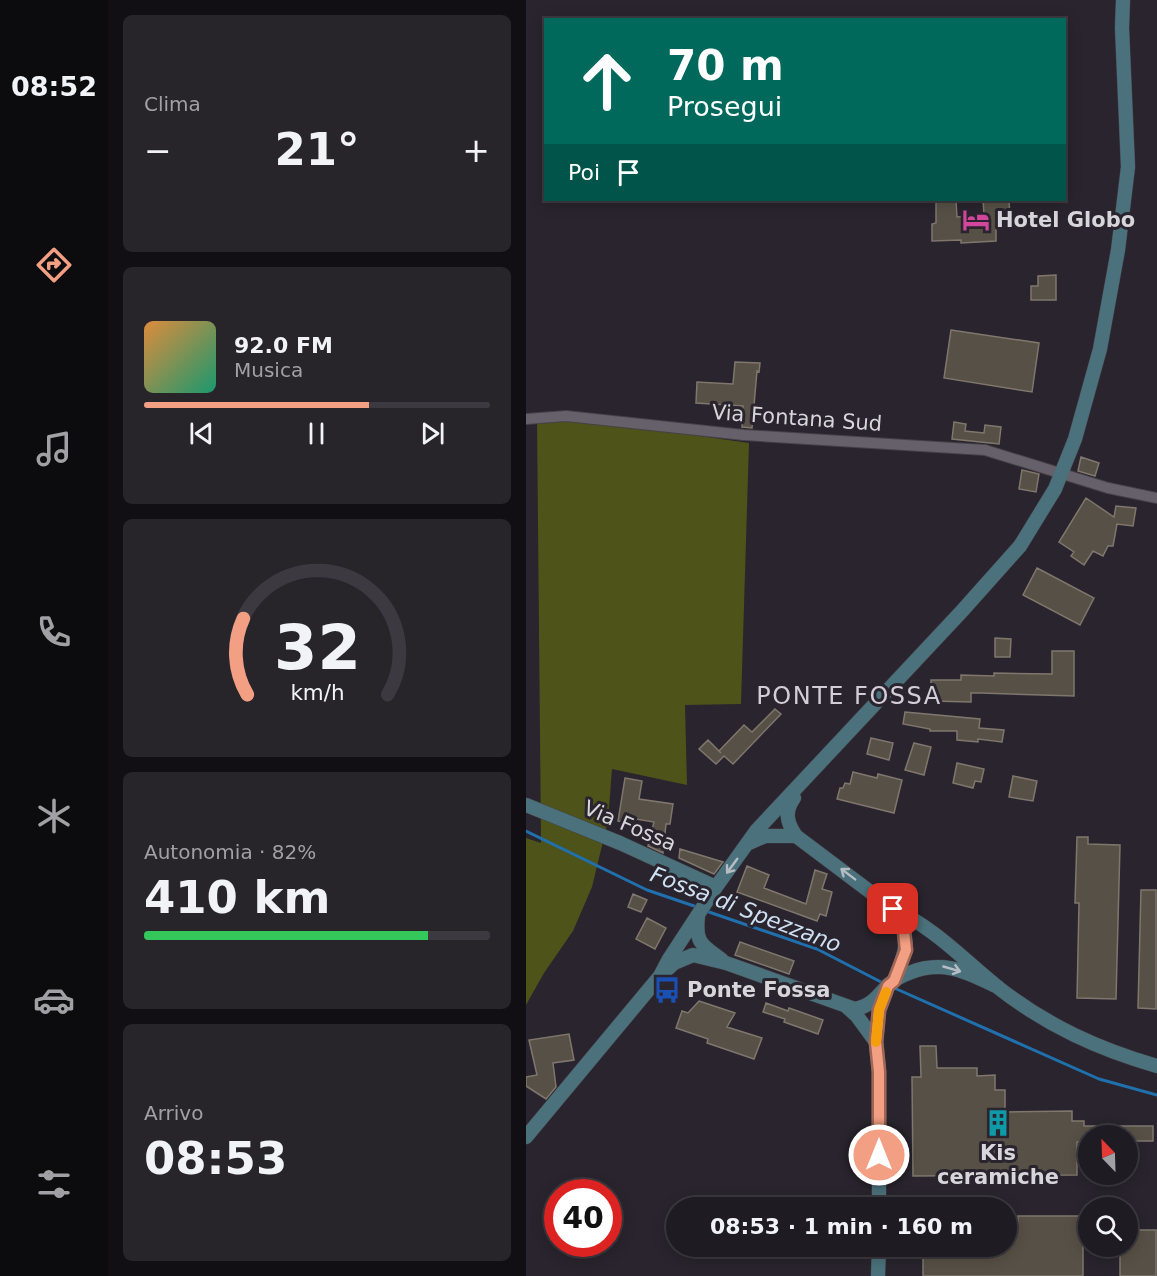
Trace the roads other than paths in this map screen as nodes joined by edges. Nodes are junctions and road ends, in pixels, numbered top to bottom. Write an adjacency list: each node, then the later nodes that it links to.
1 (1123, 0): 3 (street)
2 (526, 419): 3 (street, Via Fontana Sud)
3 (1062, 473): 4 (street, Via Fontana Sud); 5 (street)
4 (1156, 498)
5 (805, 781): 7 (street); 8 (street)
6 (526, 805): 9 (street, Via Fossa)
7 (796, 836): 8 (street); 10 (street, one-way to 7)
8 (747, 844): 9 (street, one-way to 9)
9 (716, 887): 11 (street)
10 (893, 909): 14 (street); 15 (street)
11 (695, 922): 12 (street); 13 (street)
12 (726, 963): 13 (street); 17 (street)
13 (660, 976): 20 (street)
14 (896, 978): 15 (street, one-way to 15); 16 (street)
15 (998, 987): 19 (street)
16 (879, 1002): 17 (street); 18 (street)
17 (847, 1007): 18 (street)
18 (876, 1042): 21 (street)
19 (1156, 1066)
20 (526, 1137)
21 (879, 1197)
22 (878, 1257): 23 (street)
23 (878, 1276)

